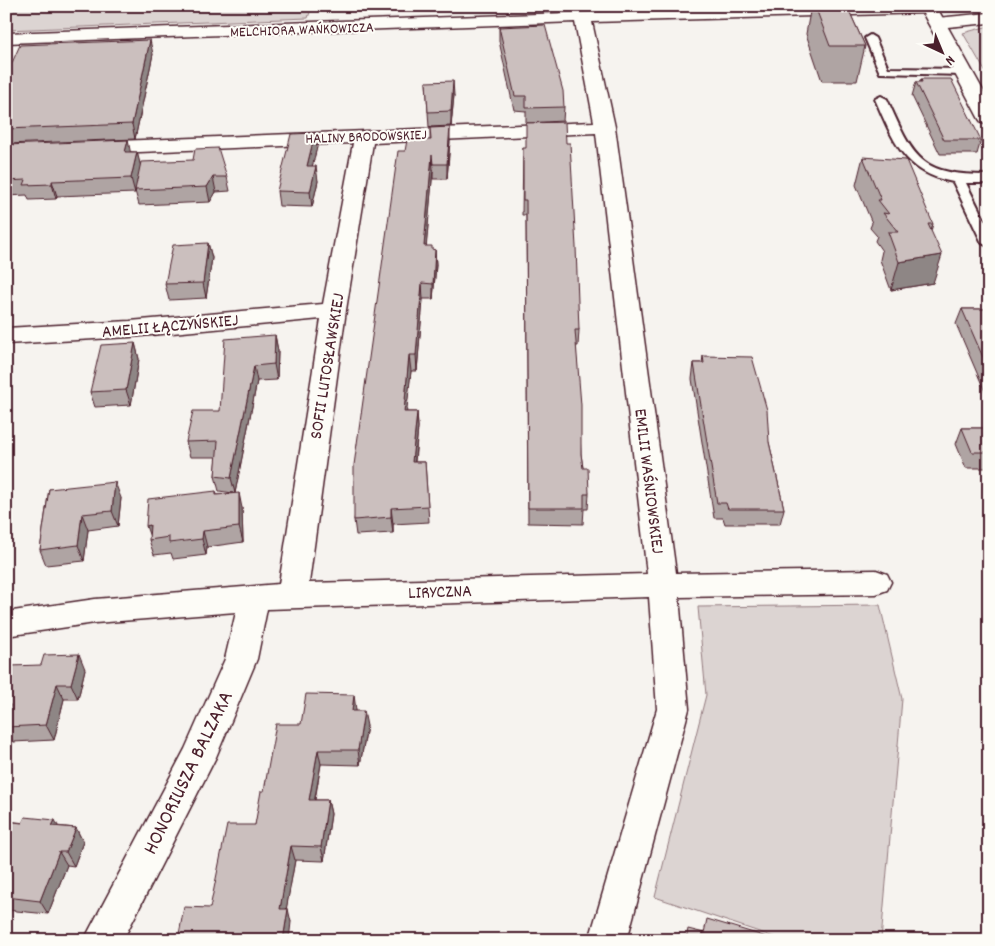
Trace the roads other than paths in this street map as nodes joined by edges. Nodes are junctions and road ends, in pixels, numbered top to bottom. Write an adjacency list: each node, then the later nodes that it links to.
1 (931, 12): 2 (street, MELCHIORA WAŃKOWICZA); 3 (street, MELCHIORA WAŃKOWICZA); 6 (street)
2 (583, 18): 4 (street, MELCHIORA WAŃKOWICZA); 9 (street, EMILII WAŚNIOWSKIEJ)
3 (989, 18)
4 (6, 38)
5 (870, 38): 6 (lane)
6 (963, 72): 8 (street)
7 (881, 99): 12 (lane)
8 (989, 119)
9 (605, 127): 10 (street, HALINY BRODOWSKIEJ); 18 (street, EMILII WAŚNIOWSKIEJ)
10 (364, 136): 11 (street, HALINY BRODOWSKIEJ); 15 (street, SOFII LUTOSŁAWSKIEJ)
11 (76, 149)
12 (958, 179): 13 (lane); 14 (lane)
13 (989, 179)
14 (989, 243)
15 (334, 310): 16 (street, AMELII ŁĄCZYŃSKIEJ); 19 (street, SOFII LUTOSŁAWSKIEJ)
16 (6, 336)
17 (876, 582): 18 (street, LIRYCZNA)
18 (663, 585): 19 (street, LIRYCZNA); 23 (street, EMILII WAŚNIOWSKIEJ)
19 (292, 595): 20 (street, LIRYCZNA)
20 (254, 598): 21 (street, LIRYCZNA); 22 (street, HONORIUSZA BALZAKA)
21 (6, 624)
22 (103, 940)
23 (608, 940)

